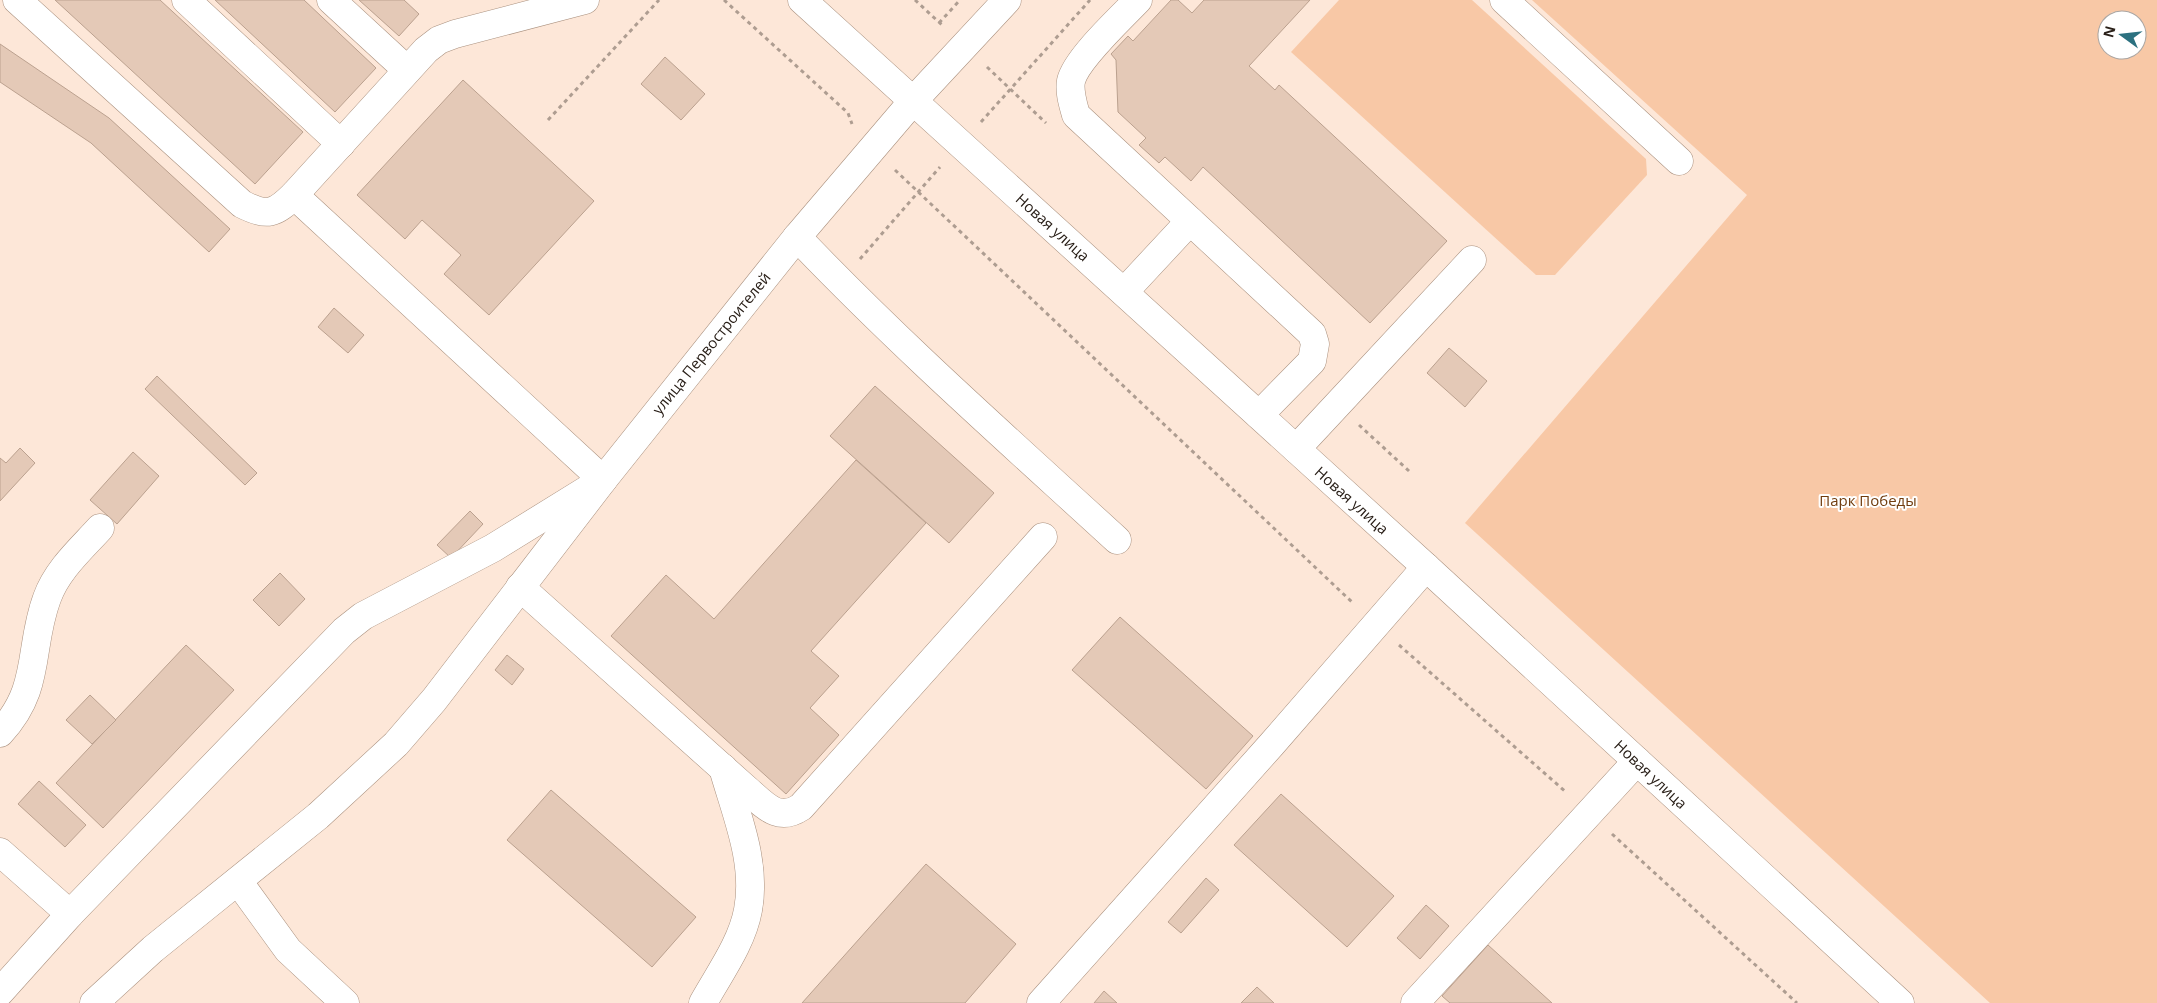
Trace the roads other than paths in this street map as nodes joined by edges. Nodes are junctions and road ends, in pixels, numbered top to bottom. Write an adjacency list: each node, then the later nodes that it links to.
1 (18, 0): 13 (street)
2 (186, 0): 11 (street)
3 (331, 0): 9 (street)
4 (585, 0): 9 (street)
5 (802, 0): 10 (street, Новая улица)
6 (1007, 0): 10 (street, улица Первостроителей)
7 (1138, 0): 14 (street)
8 (1504, 0): 12 (street)
9 (407, 70): 11 (street)
10 (913, 101): 15 (street, улица Первостроителей); 17 (street, Новая улица)
11 (341, 144): 13 (street)
12 (1679, 161)
13 (294, 195): 20 (street)
14 (1190, 221): 17 (street); 18 (street)
15 (797, 237): 20 (street, улица Первостроителей); 23 (street)
16 (1472, 260): 19 (street)
17 (1124, 292): 18 (street, Новая улица)
18 (1259, 414): 19 (street, Новая улица)
19 (1296, 449): 24 (street, Новая улица)
20 (603, 480): 25 (street, улица Первостроителей); 31 (street)
21 (100, 528): 26 (street)
22 (1043, 537): 28 (street)
23 (1117, 540)
24 (1426, 567): 27 (street, Новая улица); 36 (street)
25 (520, 587): 28 (street); 30 (street, улица Первостроителей)
26 (0, 733)
27 (1637, 761): 37 (street); 38 (street, Новая улица)
28 (723, 768): 35 (street)
29 (0, 852): 31 (street)
30 (238, 881): 33 (street, улица Первостроителей); 34 (street)
31 (70, 914): 32 (street)
32 (0, 992)
33 (94, 1003)
34 (345, 1003)
35 (703, 1003)
36 (1041, 1003)
37 (1415, 1003)
38 (1900, 1003)

